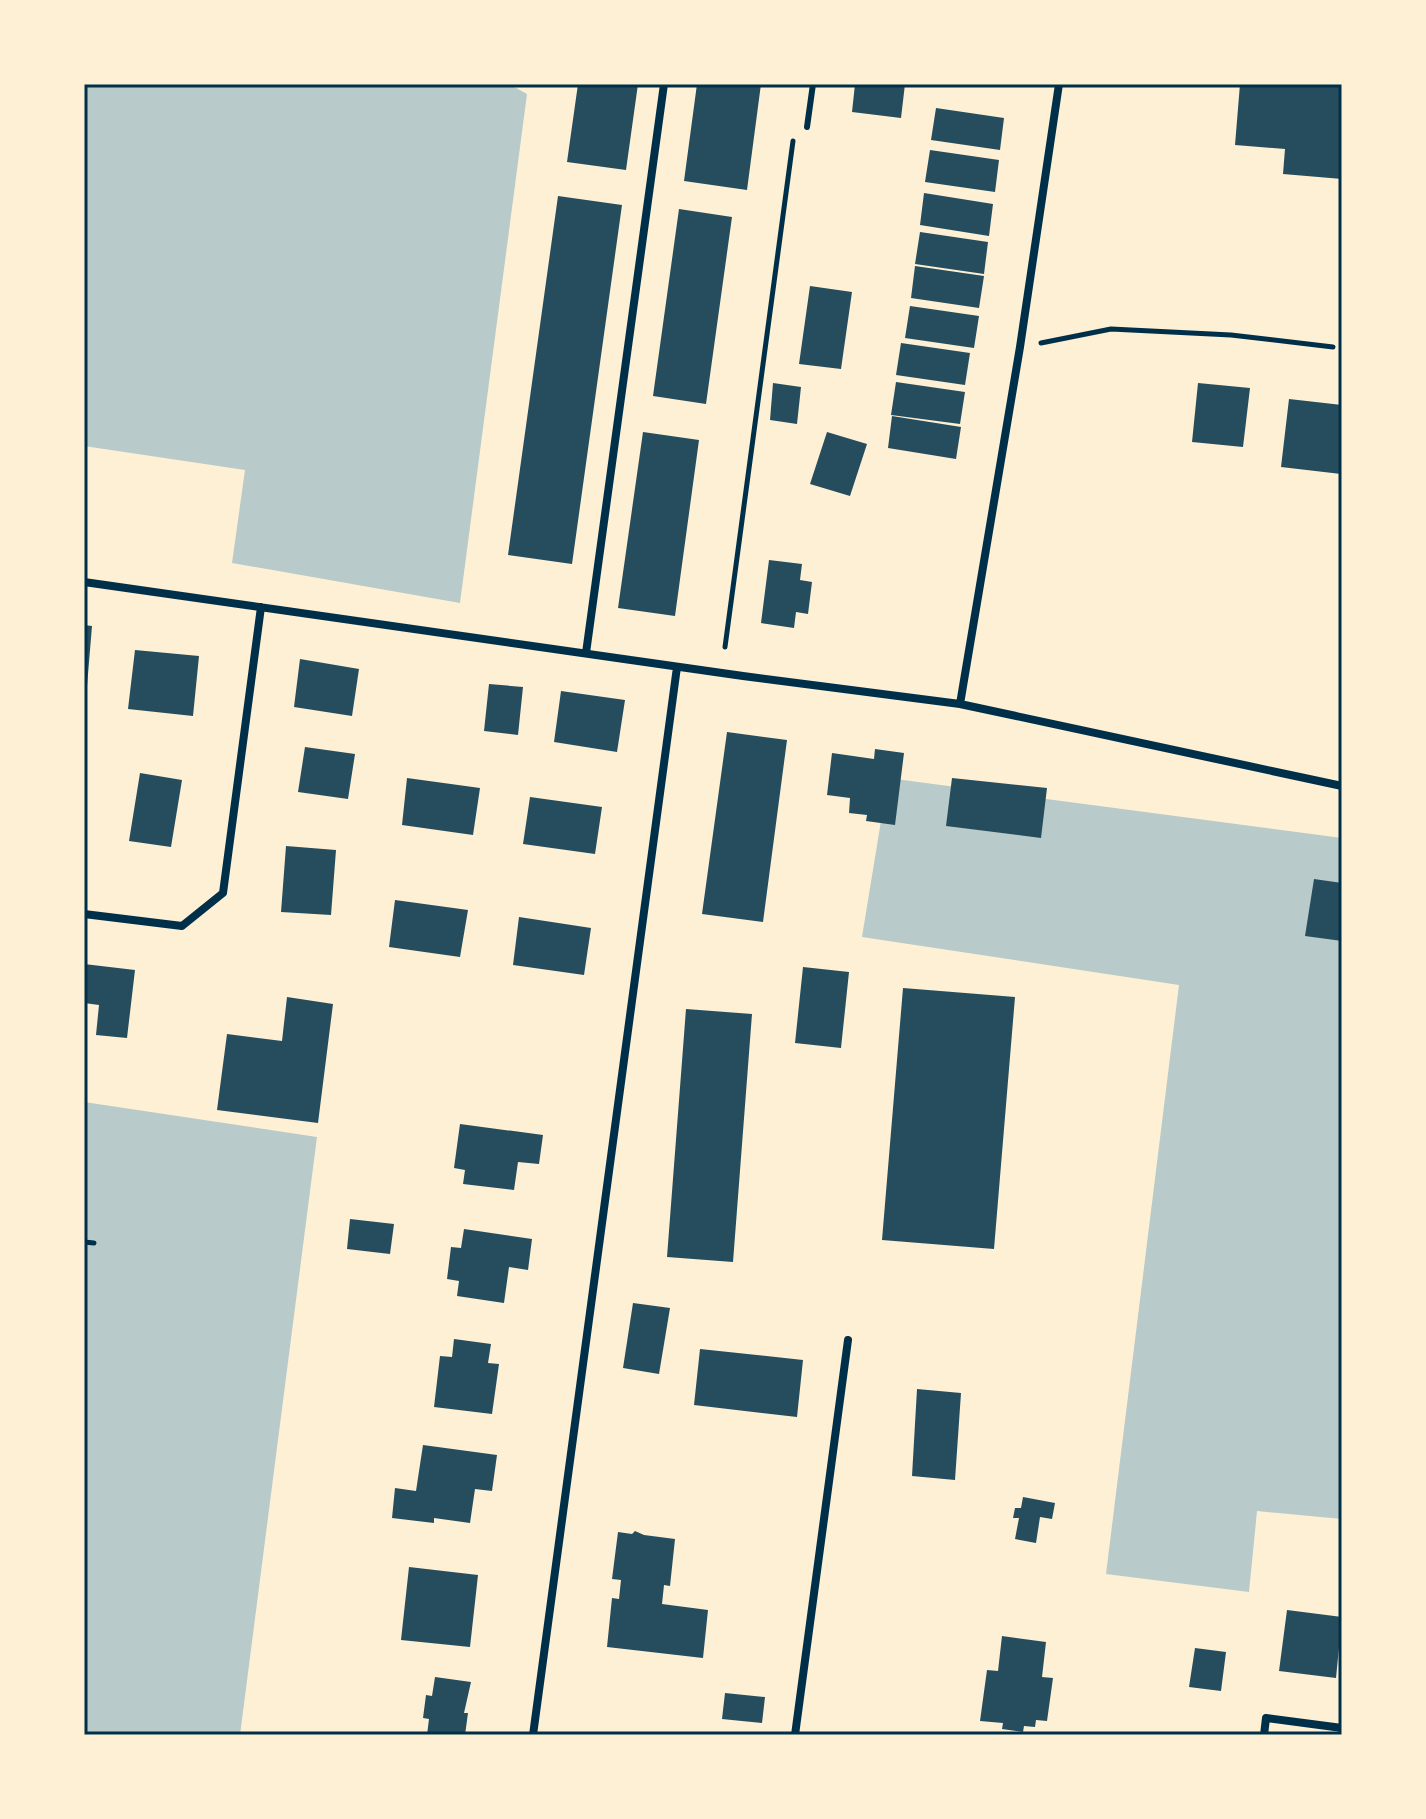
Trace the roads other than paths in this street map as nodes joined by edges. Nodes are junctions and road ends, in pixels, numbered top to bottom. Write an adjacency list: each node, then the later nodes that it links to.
1 (664, 84): 7 (street)
2 (813, 84): 4 (lane)
3 (1059, 84): 9 (street)
4 (807, 127)
5 (84, 582): 6 (street)
6 (261, 607): 7 (street); 11 (street)
7 (586, 653): 8 (street)
8 (677, 667): 9 (street); 14 (street)
9 (960, 704): 10 (street)
10 (1342, 786)
11 (84, 914)
12 (848, 1340): 15 (street)
13 (1342, 1728): 16 (street)
14 (533, 1735)
15 (795, 1735)
16 (1264, 1735)

